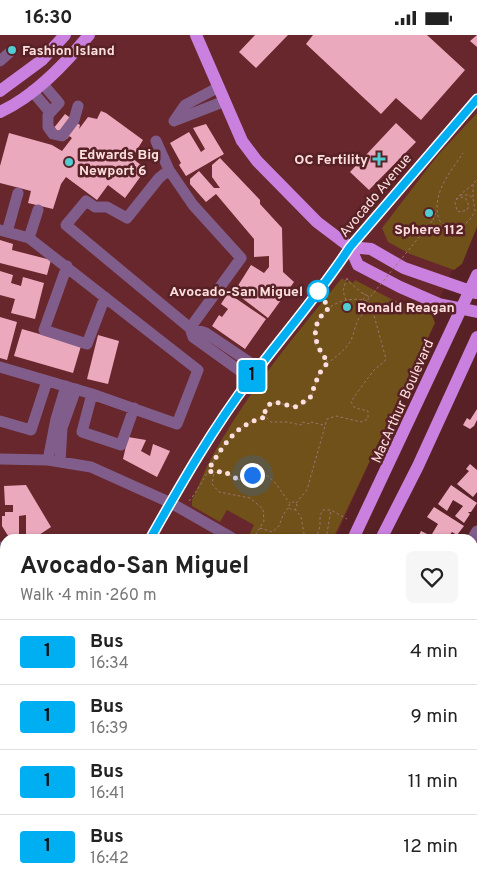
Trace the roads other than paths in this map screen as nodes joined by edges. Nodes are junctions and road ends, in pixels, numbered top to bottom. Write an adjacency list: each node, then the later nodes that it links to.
1 (65, 35): 6 (main road)
2 (88, 35): 4 (main road)
3 (196, 35): 5 (main road)
4 (37, 87): 10 (street); 10 (street); 11 (main road)
5 (219, 87): 8 (main road); 8 (street)
6 (0, 91)
7 (477, 99): 18 (street, Avocado Avenue)
8 (225, 101): 18 (main road)
9 (78, 106): 10 (street)
10 (49, 111)
11 (0, 112)
12 (156, 141): 13 (street)
13 (169, 169): 25 (street); 25 (street)
14 (18, 193): 16 (street)
15 (38, 210): 17 (street)
16 (3, 231): 17 (street)
17 (29, 238): 19 (street)
18 (350, 247): 21 (main road); 23 (main road); 28 (street, Avocado Avenue)
19 (67, 267): 22 (street); 22 (street)
20 (477, 275): 21 (main road, MacArthur Boulevard)
21 (473, 292): 23 (main road, MacArthur Boulevard)
22 (104, 297): 33 (street)
23 (460, 309): 24 (main road); 41 (main road, MacArthur Boulevard)
24 (477, 312)
25 (190, 329): 28 (street); 29 (street)
26 (477, 337): 42 (main road)
27 (0, 367): 30 (street)
28 (258, 368): 29 (street, Avocado Avenue)
29 (250, 379): 38 (street, Avocado Avenue)
30 (47, 381): 31 (street); 34 (street)
31 (71, 388): 32 (street); 36 (street); 37 (street)
32 (92, 394): 33 (street); 33 (street)
33 (134, 408)
34 (0, 421)
35 (0, 459): 36 (street)
36 (48, 460): 37 (street)
37 (60, 462): 38 (street)
38 (171, 503): 39 (street, Avocado Avenue); 40 (street)
39 (153, 534)
40 (225, 534)
41 (355, 534)
42 (384, 534)

